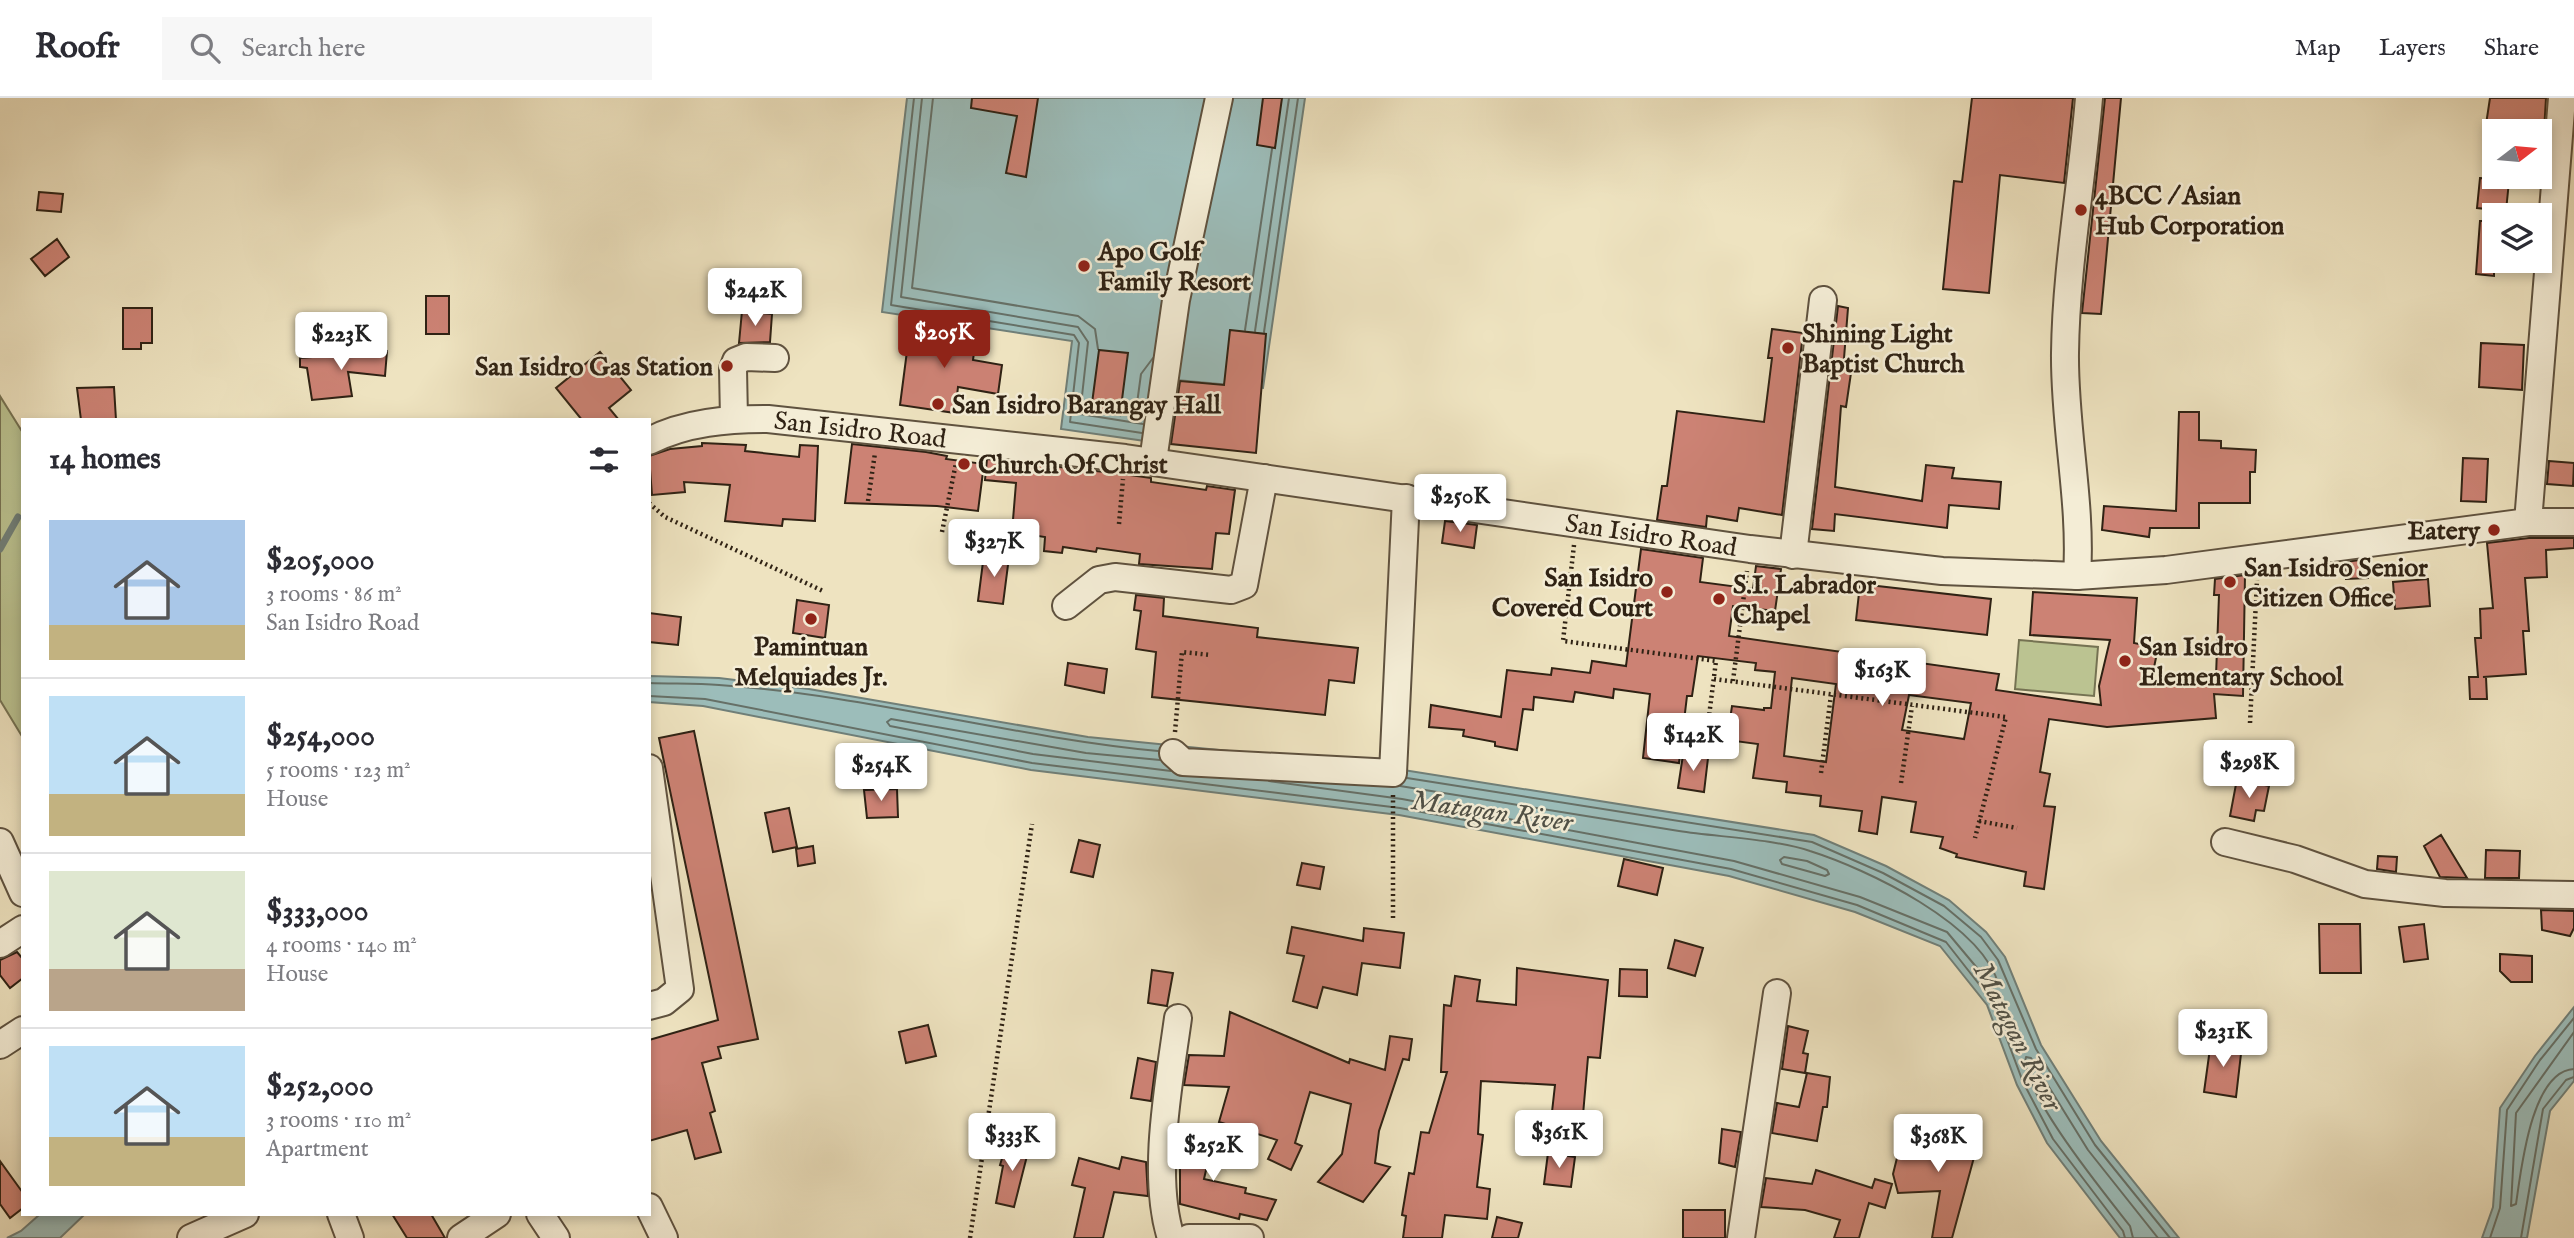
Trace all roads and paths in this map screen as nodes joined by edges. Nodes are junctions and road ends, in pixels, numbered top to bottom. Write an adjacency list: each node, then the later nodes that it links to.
1 (1219, 98): 12 (street)
2 (2090, 98): 25 (street)
3 (2561, 98): 4 (street)
4 (2563, 223): 17 (street)
5 (1823, 300): 23 (street)
6 (775, 358): 7 (street)
7 (734, 419): 8 (street, San Isidro Road); 9 (street, San Isidro Road)
8 (878, 432): 10 (street, San Isidro Road); 15 (path)
9 (651, 440)
10 (960, 442): 11 (street, San Isidro Road); 21 (path)
11 (1125, 457): 12 (street, San Isidro Road); 19 (path)
12 (1153, 461): 13 (street, San Isidro Road)
13 (1264, 478): 14 (street, San Isidro Road); 27 (street)
14 (1406, 498): 20 (street, San Isidro Road); 35 (street)
15 (868, 501)
16 (651, 504): 26 (path)
17 (2528, 522): 18 (street, San Isidro Road); 24 (street, San Isidro Road)
18 (2574, 522)
19 (1119, 524)
20 (1577, 524): 22 (street, San Isidro Road); 29 (path)
21 (942, 533)
22 (1750, 550): 23 (street, San Isidro Road); 30 (path)
23 (1793, 555): 25 (street, San Isidro Road)
24 (2258, 558): 25 (street, San Isidro Road); 33 (path)
25 (2077, 576)
26 (823, 591)
27 (1066, 606)
28 (1211, 655): 35 (path)
29 (1714, 679): 30 (path); 34 (path)
30 (1733, 681): 31 (path)
31 (1831, 695): 32 (path); 36 (path)
32 (1912, 706): 38 (path); 40 (path)
33 (2250, 723)
34 (1707, 732)
35 (1173, 753)
36 (1821, 773)
37 (651, 782): 52 (street)
38 (1901, 783)
39 (1393, 789): 48 (path)
40 (1979, 821): 42 (path); 43 (path)
41 (1032, 824): 64 (path)
42 (2017, 828)
43 (1975, 838)
44 (0, 842): 46 (street)
45 (2225, 842): 47 (street)
46 (21, 889)
47 (2574, 895)
48 (1393, 920)
49 (21, 930): 50 (street)
50 (0, 944)
51 (1777, 993): 68 (street)
52 (651, 1005)
53 (1178, 1018): 65 (street)
54 (651, 1211): 63 (street)
55 (240, 1216): 59 (street)
56 (342, 1216): 60 (street)
57 (494, 1216): 61 (street)
58 (541, 1216): 62 (street)
59 (191, 1238)
60 (351, 1238)
61 (461, 1238)
62 (556, 1238)
63 (664, 1238)
64 (970, 1238)
65 (1171, 1238)
66 (1189, 1238): 67 (street)
67 (1250, 1238)
68 (1741, 1238)

